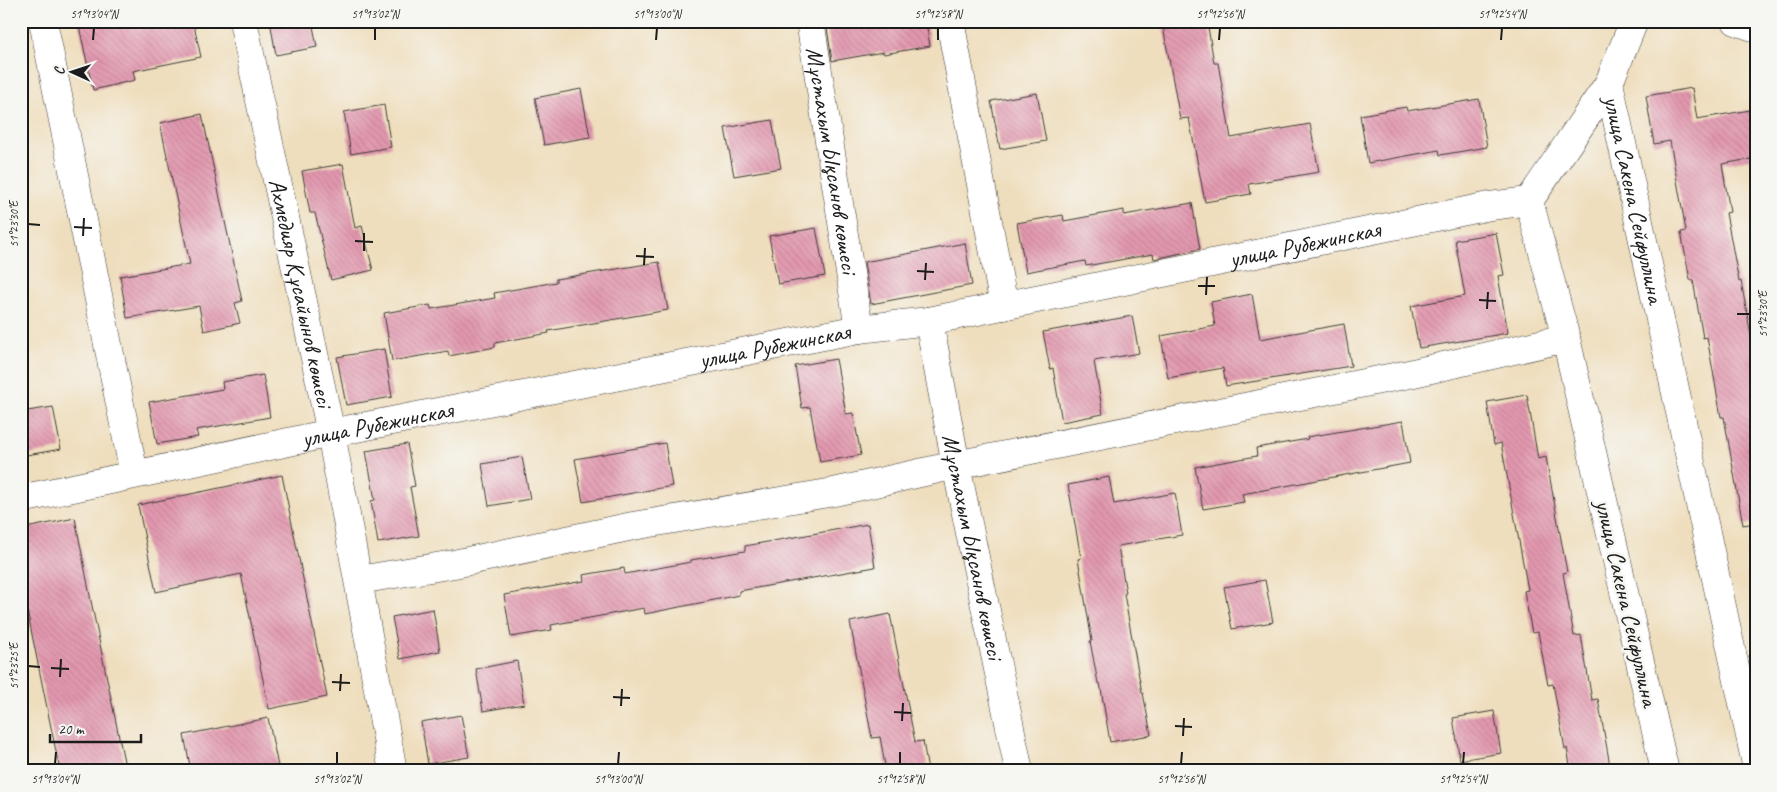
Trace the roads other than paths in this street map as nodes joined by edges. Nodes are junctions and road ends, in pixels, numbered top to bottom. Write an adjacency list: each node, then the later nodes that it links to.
1 (42, 21): 16 (street)
2 (243, 21): 14 (street, Ахмедияр Құсайынов көшесі)
3 (810, 21): 12 (street, Мұстахым Ықсанов көшесі)
4 (950, 21): 10 (street)
5 (1634, 21): 8 (street)
6 (1736, 21): 7 (street)
7 (1756, 28)
8 (1609, 83): 9 (street, улица Сакена Сейфуллина); 19 (street, улица Сакена Сейфуллина)
9 (1529, 201): 10 (street, улица Рубежинская); 13 (street, улица Сакена Сейфуллина)
10 (1004, 306): 11 (street, улица Рубежинская)
11 (929, 321): 12 (street, улица Рубежинская); 15 (street, Мұстахым Ықсанов көшесі)
12 (859, 329): 14 (street, улица Рубежинская)
13 (1566, 338): 15 (street); 22 (street, улица Сакена Сейфуллина)
14 (331, 433): 16 (street, улица Рубежинская); 18 (street, Ахмедияр Құсайынов көшесі)
15 (956, 465): 18 (street); 21 (street, Мұстахым Ықсанов көшесі)
16 (134, 474): 17 (street, улица Рубежинская)
17 (21, 499)
18 (358, 580): 20 (street, Ахмедияр Құсайынов көшесі)
19 (1756, 764)
20 (394, 771)
21 (1019, 771)
22 (1666, 771)

